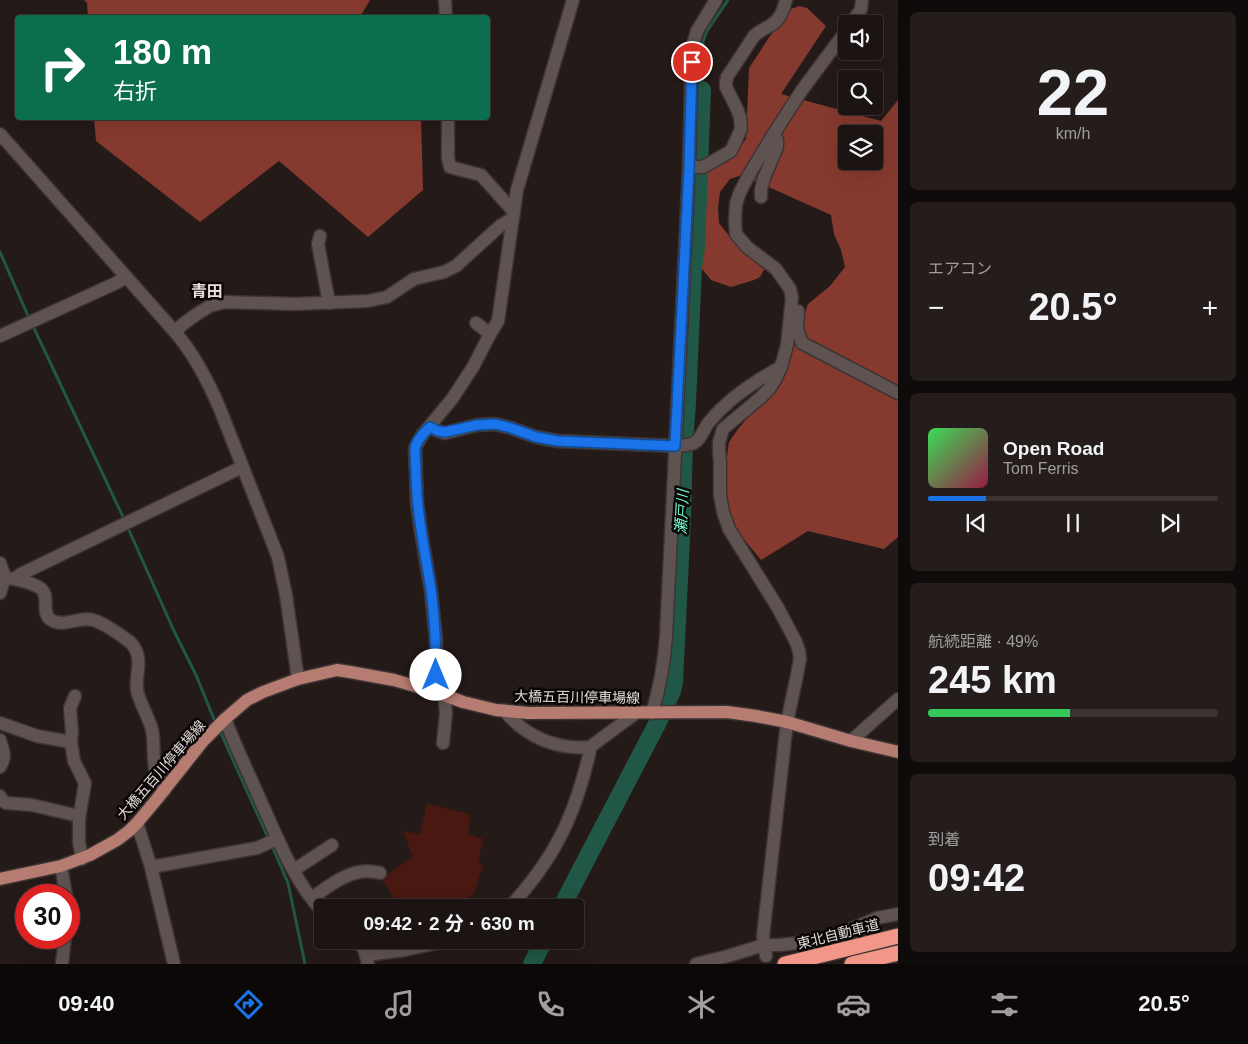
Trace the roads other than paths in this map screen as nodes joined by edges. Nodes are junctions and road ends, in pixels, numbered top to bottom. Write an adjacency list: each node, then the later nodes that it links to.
1 (445, 0): 6 (street)
2 (573, 0): 14 (street)
3 (716, 0): 12 (street)
4 (786, 0): 12 (street)
5 (862, 0): 7 (street)
6 (446, 15)
7 (856, 15)
8 (838, 42): 11 (street)
9 (448, 120): 14 (street)
10 (0, 134): 16 (street)
11 (773, 135): 13 (street); 18 (street)
12 (689, 167): 26 (street)
13 (761, 197)
14 (514, 215): 17 (street); 21 (street)
15 (320, 236): 17 (street)
16 (126, 276): 20 (street); 22 (street)
17 (329, 303): 20 (street)
18 (791, 304): 23 (street); 24 (street)
19 (476, 323): 21 (street)
20 (175, 332): 27 (street)
21 (490, 334): 25 (street)
22 (0, 336)
23 (781, 367): 26 (street); 38 (street)
24 (898, 393)
25 (430, 427): 26 (street); 32 (street)
26 (682, 446): 36 (street)
27 (242, 467): 29 (street); 31 (street)
28 (0, 563): 29 (street)
29 (7, 577): 30 (street); 48 (street)
30 (0, 593)
31 (298, 679): 32 (main road, 大橋五百川停車場線); 39 (main road, 大橋五百川停車場線)
32 (440, 694): 35 (main road, 大橋五百川停車場線); 44 (street)
33 (75, 696): 43 (street)
34 (898, 699): 42 (street)
35 (504, 710): 37 (main road, 大橋五百川停車場線); 45 (street)
36 (653, 712): 37 (main road, 大橋五百川停車場線); 38 (main road, 大橋五百川停車場線)
37 (636, 713): 45 (street)
38 (787, 722): 42 (main road, 大橋五百川停車場線); 68 (street)
39 (220, 724): 48 (main road, 大橋五百川停車場線); 52 (street)
40 (0, 725): 43 (street)
41 (0, 740): 47 (street)
42 (851, 741): 46 (main road, 大橋五百川停車場線)
43 (71, 742): 50 (street)
44 (443, 743)
45 (590, 747): 62 (street)
46 (898, 752)
47 (0, 767)
48 (164, 791): 51 (main road, 大橋五百川停車場線)
49 (0, 796): 50 (street)
50 (79, 816): 54 (street)
51 (137, 823): 54 (main road, 大橋五百川停車場線); 56 (street)
52 (273, 841): 56 (street); 57 (street)
53 (332, 845): 57 (street)
54 (82, 859): 55 (main road, 大橋五百川停車場線)
55 (61, 866): 59 (main road, 大橋五百川停車場線); 60 (street)
56 (151, 867): 72 (street)
57 (294, 870): 61 (street)
58 (380, 873): 61 (street)
59 (0, 879)
60 (64, 884)
61 (312, 898): 63 (street)
62 (517, 899)
63 (314, 901)
64 (898, 914): 68 (street)
65 (898, 936): 74 (highway, 東北自動車道)
66 (64, 949): 71 (street)
67 (410, 949): 70 (street)
68 (765, 950): 73 (street)
69 (898, 953): 75 (highway)
70 (367, 959)
71 (62, 964)
72 (174, 964)
73 (696, 964)
74 (785, 964)
75 (852, 964)

